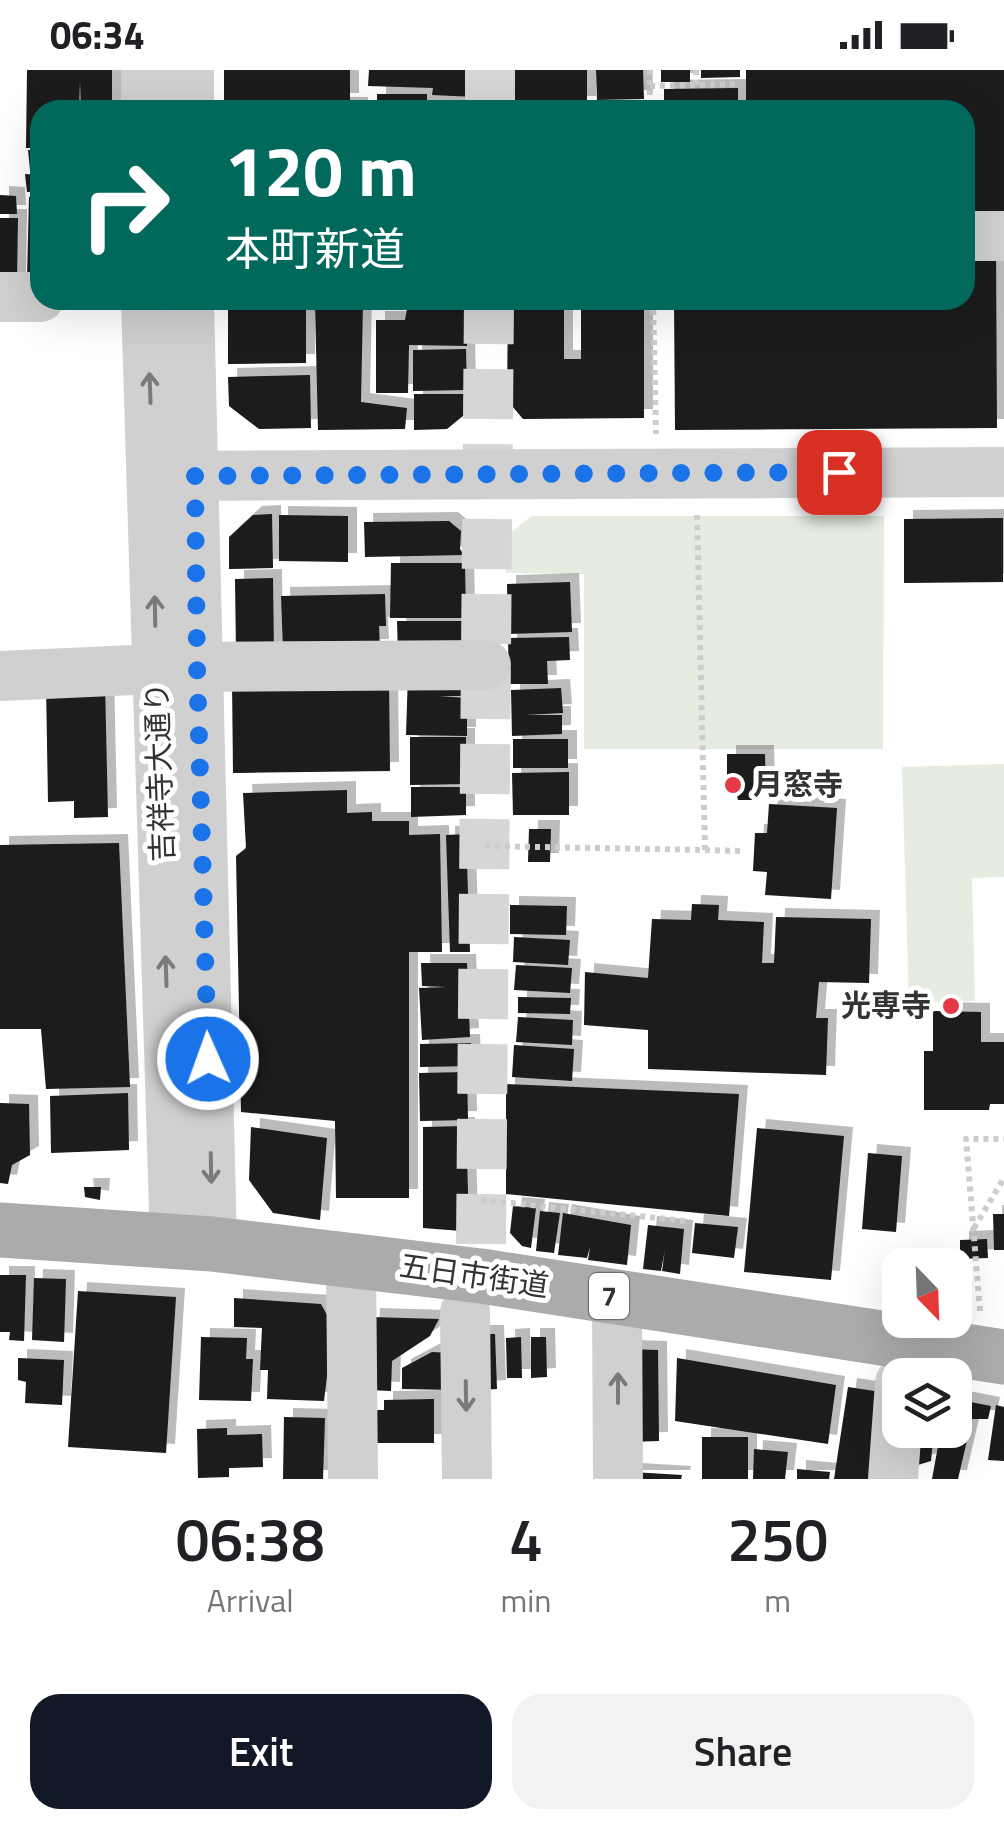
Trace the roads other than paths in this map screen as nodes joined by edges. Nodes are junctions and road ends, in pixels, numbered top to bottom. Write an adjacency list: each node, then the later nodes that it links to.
1 (146, 70): 3 (street)
2 (189, 70): 4 (street)
3 (146, 100)
4 (189, 100)
5 (975, 236): 6 (street)
6 (1004, 236)
7 (0, 297): 8 (street)
8 (30, 297)
9 (148, 310): 12 (street, 吉祥寺大通り, one-way to 9)
10 (188, 310): 12 (street, 吉祥寺大通り)
11 (1004, 472): 12 (street)
12 (174, 476): 14 (street, 吉祥寺大通り)
13 (486, 664): 14 (street)
14 (176, 668): 15 (street); 17 (street, 吉祥寺大通り)
15 (0, 676)
16 (0, 1230): 17 (main road, 五日市街道 / 7)
17 (194, 1244): 19 (main road, 五日市街道 / 7)
18 (477, 1258): 19 (main road, 五日市街道 / 7); 20 (main road, 五日市街道 / 7); 26 (street, one-way to 26)
19 (351, 1260): 25 (street)
20 (617, 1297): 23 (main road, 五日市街道 / 7); 27 (street, one-way to 20)
21 (992, 1339): 22 (main road, 五日市街道 / 7)
22 (928, 1358)
23 (882, 1361)
24 (896, 1448): 28 (street)
25 (353, 1479)
26 (467, 1479)
27 (618, 1479)
28 (894, 1479)

